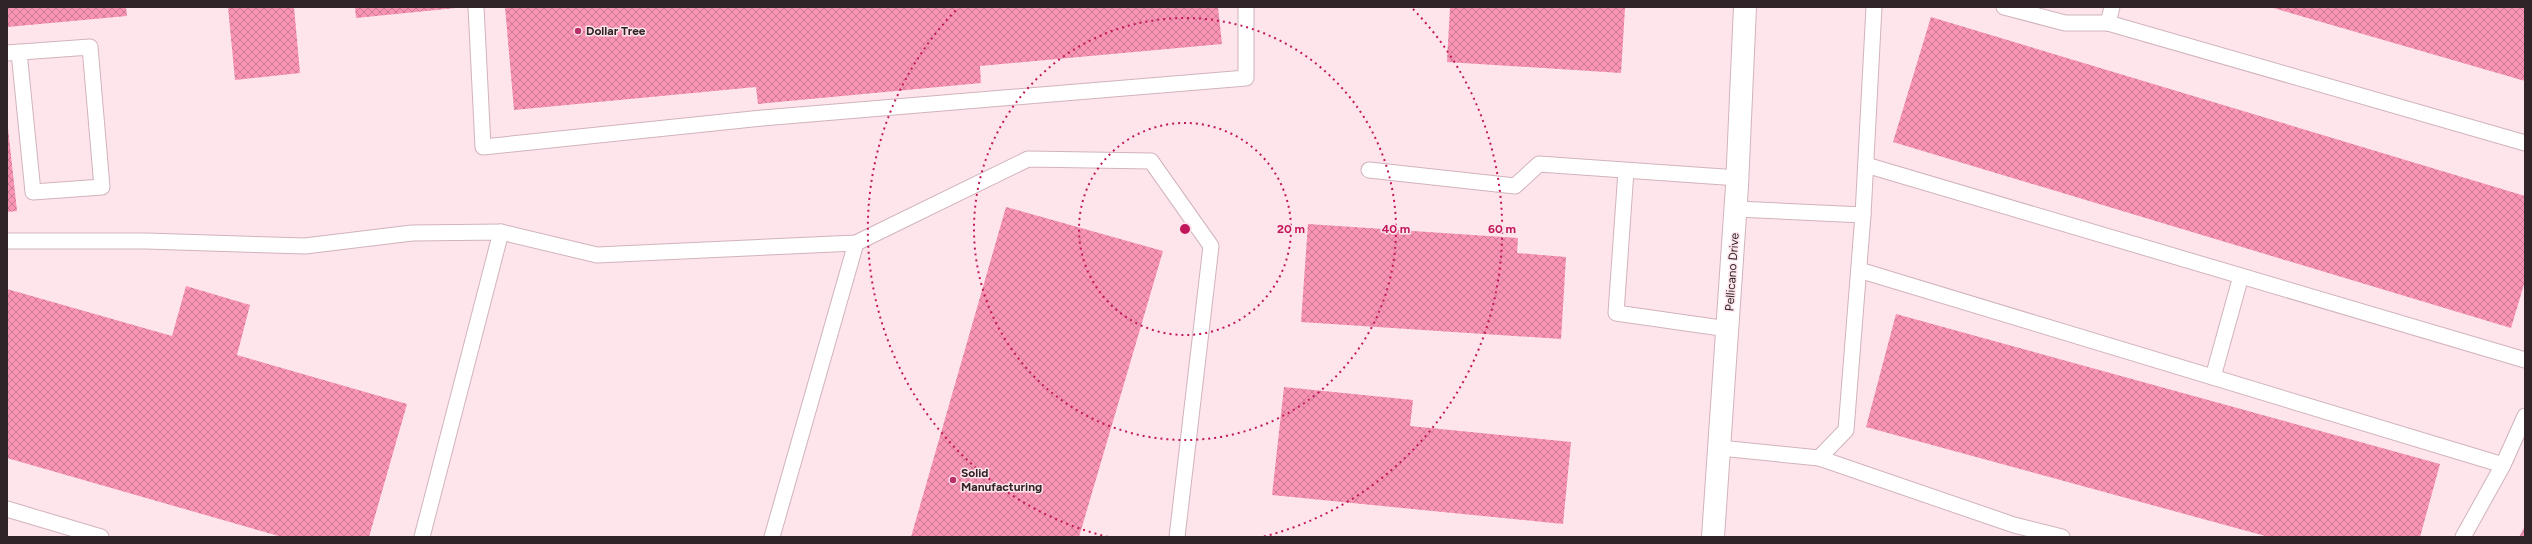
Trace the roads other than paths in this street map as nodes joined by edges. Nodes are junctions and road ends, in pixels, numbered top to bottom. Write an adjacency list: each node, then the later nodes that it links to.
1 (476, 7): 2 (lane)
2 (1246, 7)
3 (1745, 7): 13 (street, Pellicano Drive)
4 (1874, 7): 10 (lane)
5 (2004, 7): 7 (lane)
6 (2112, 7): 7 (lane)
7 (2108, 23): 9 (lane)
8 (13, 52): 8 (lane)
9 (2525, 143)
10 (1866, 164): 15 (lane); 20 (lane)
11 (1369, 170): 12 (lane)
12 (1626, 171): 13 (lane); 21 (lane)
13 (1738, 178): 14 (street, Pellicano Drive)
14 (1736, 209): 15 (lane); 21 (street, Pellicano Drive)
15 (1863, 215): 19 (lane)
16 (501, 232): 17 (lane); 18 (lane); 30 (lane)
17 (7, 241)
18 (856, 243): 31 (lane); 32 (lane)
19 (1859, 270): 23 (lane); 26 (lane)
20 (2241, 276): 22 (lane); 23 (lane)
21 (1728, 330): 25 (street, Pellicano Drive)
22 (2525, 360)
23 (2213, 376): 27 (lane)
24 (2525, 416): 27 (lane)
25 (1720, 448): 26 (lane); 33 (street, Pellicano Drive)
26 (1819, 458): 34 (lane)
27 (2503, 465): 35 (lane)
28 (7, 509): 29 (lane)
29 (102, 537)
30 (422, 537)
31 (772, 537)
32 (1177, 537)
33 (1713, 537)
34 (2062, 537)
35 (2463, 537)

